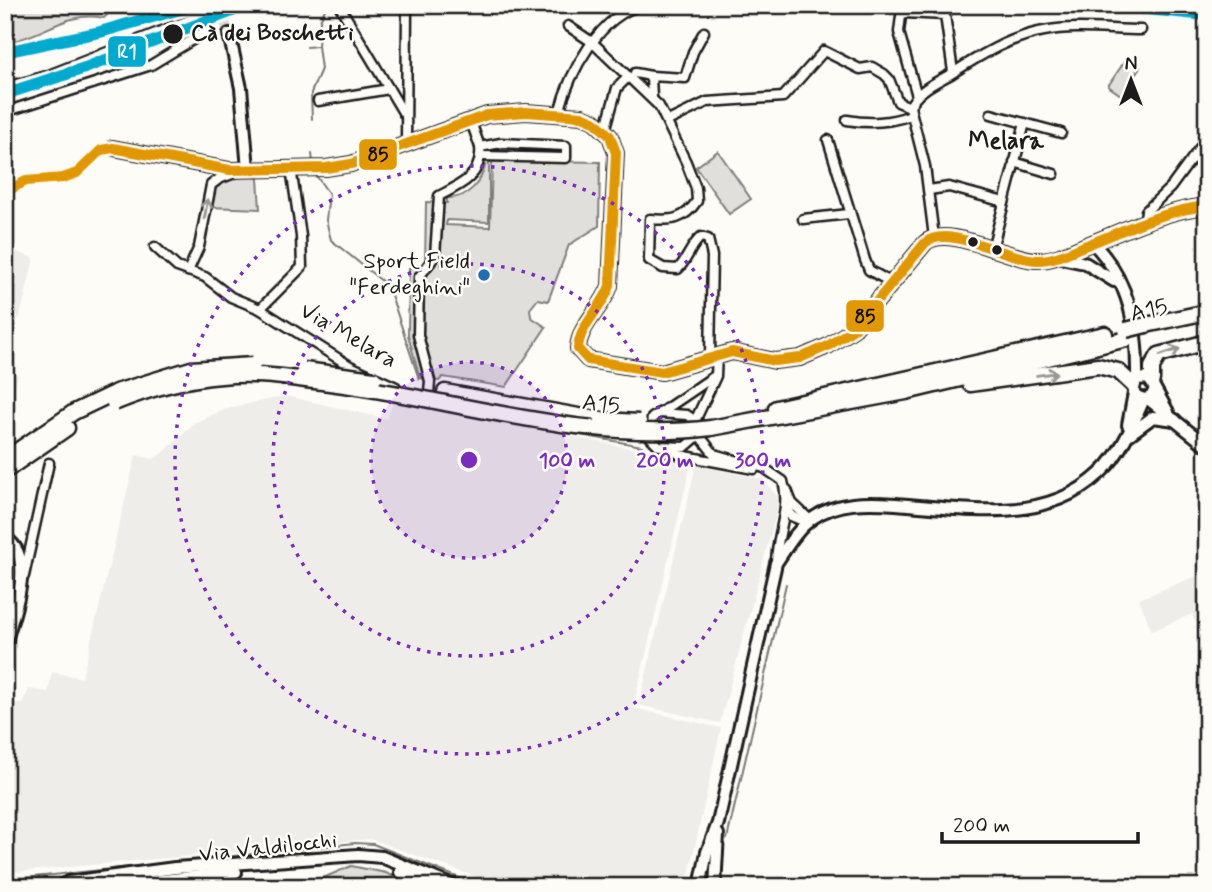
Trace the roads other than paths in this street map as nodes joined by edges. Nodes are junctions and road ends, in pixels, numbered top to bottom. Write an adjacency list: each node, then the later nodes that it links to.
1 (339, 5): 16 (street)
2 (407, 5): 23 (street)
3 (643, 5): 11 (street)
4 (691, 5): 5 (street)
5 (699, 5)
6 (568, 26): 11 (street)
7 (1141, 30): 12 (street)
8 (233, 31): 37 (street)
9 (704, 32): 14 (street)
10 (204, 33): 21 (street)
11 (592, 42): 18 (street); 22 (street)
12 (953, 72): 17 (street); 17 (street)
13 (635, 73): 14 (street)
14 (651, 76): 18 (street)
15 (626, 79): 29 (street)
16 (389, 89): 19 (street); 23 (street)
17 (917, 96): 20 (street)
18 (652, 98): 27 (street)
19 (318, 101)
20 (910, 111): 26 (street); 27 (street); 40 (street)
21 (5, 112)
22 (559, 113): 25 (main road); 29 (main road)
23 (404, 114): 33 (street)
24 (992, 114): 28 (street)
25 (470, 120): 33 (main road); 35 (street)
26 (847, 120)
27 (668, 121): 62 (street)
28 (1025, 123): 30 (street); 36 (street)
29 (605, 131): 62 (main road)
30 (1061, 133)
31 (1207, 138): 46 (street)
32 (828, 140): 44 (street)
33 (406, 144): 38 (main road)
34 (113, 148): 37 (main road); 41 (street)
35 (480, 152): 35 (street); 66 (street)
36 (1014, 162): 39 (street); 42 (street)
37 (248, 169): 38 (main road); 54 (street, one-way to 37)
38 (291, 169): 56 (street)
39 (1054, 174)
40 (929, 190): 42 (street); 48 (street)
41 (5, 192)
42 (1004, 202): 51 (street)
43 (1207, 206): 46 (main road)
44 (849, 214): 45 (street); 55 (street)
45 (803, 219)
46 (1144, 224): 47 (main road)
47 (1118, 233): 49 (main road); 53 (street)
48 (934, 237): 51 (main road); 55 (main road)
49 (1093, 243): 52 (main road); 53 (street)
50 (155, 247): 54 (street, Via Melara)
51 (992, 249): 52 (main road)
52 (1056, 257): 53 (street)
53 (1103, 265): 64 (street)
54 (188, 271): 56 (street, Via Melara)
55 (892, 283): 62 (main road)
56 (260, 309): 66 (street, Via Melara)
57 (1207, 312): 59 (highway, A15)
58 (1207, 321): 59 (highway, A15)
59 (1146, 330): 60 (highway, A15)
60 (1127, 334): 65 (highway, A15); 70 (highway, A15)
61 (1207, 342): 64 (highway, one-way to 61)
62 (713, 356): 63 (street)
63 (716, 376): 68 (street); 71 (street)
64 (1143, 384): 65 (highway, one-way to 64); 67 (street); 69 (street); 74 (street)
65 (906, 392): 70 (highway, A15)
66 (429, 393): 72 (street, Via Melara)
67 (1146, 399): 69 (street); 74 (street)
68 (655, 416): 71 (street); 72 (street, Via Melara); 73 (street)
69 (1172, 416): 74 (street); 75 (street)
70 (748, 418): 71 (highway, A15 / A15)
71 (704, 426): 76 (street); 77 (highway, A15 / A15, bridge); 79 (highway, A15 / A15, bridge); 80 (street)
72 (624, 427): 73 (street, Via Melara)
73 (649, 436): 76 (street, Via Melara)
74 (1126, 438): 83 (street)
75 (1207, 446)
76 (666, 447): 80 (street)
77 (5, 459)
78 (49, 463): 84 (street)
79 (5, 471)
80 (771, 472): 81 (street)
81 (785, 485): 82 (street); 83 (street)
82 (786, 497): 83 (street); 85 (street)
83 (809, 522): 85 (street)
84 (14, 543): 86 (street)
85 (776, 563): 87 (street)
86 (5, 644)
87 (718, 823): 92 (street); 93 (street)
88 (59, 887): 91 (street, Via Valdilocchi)
89 (100, 887): 90 (street, Via Valdilocchi)
90 (436, 887)
91 (456, 887)
92 (700, 887)
93 (715, 887)

